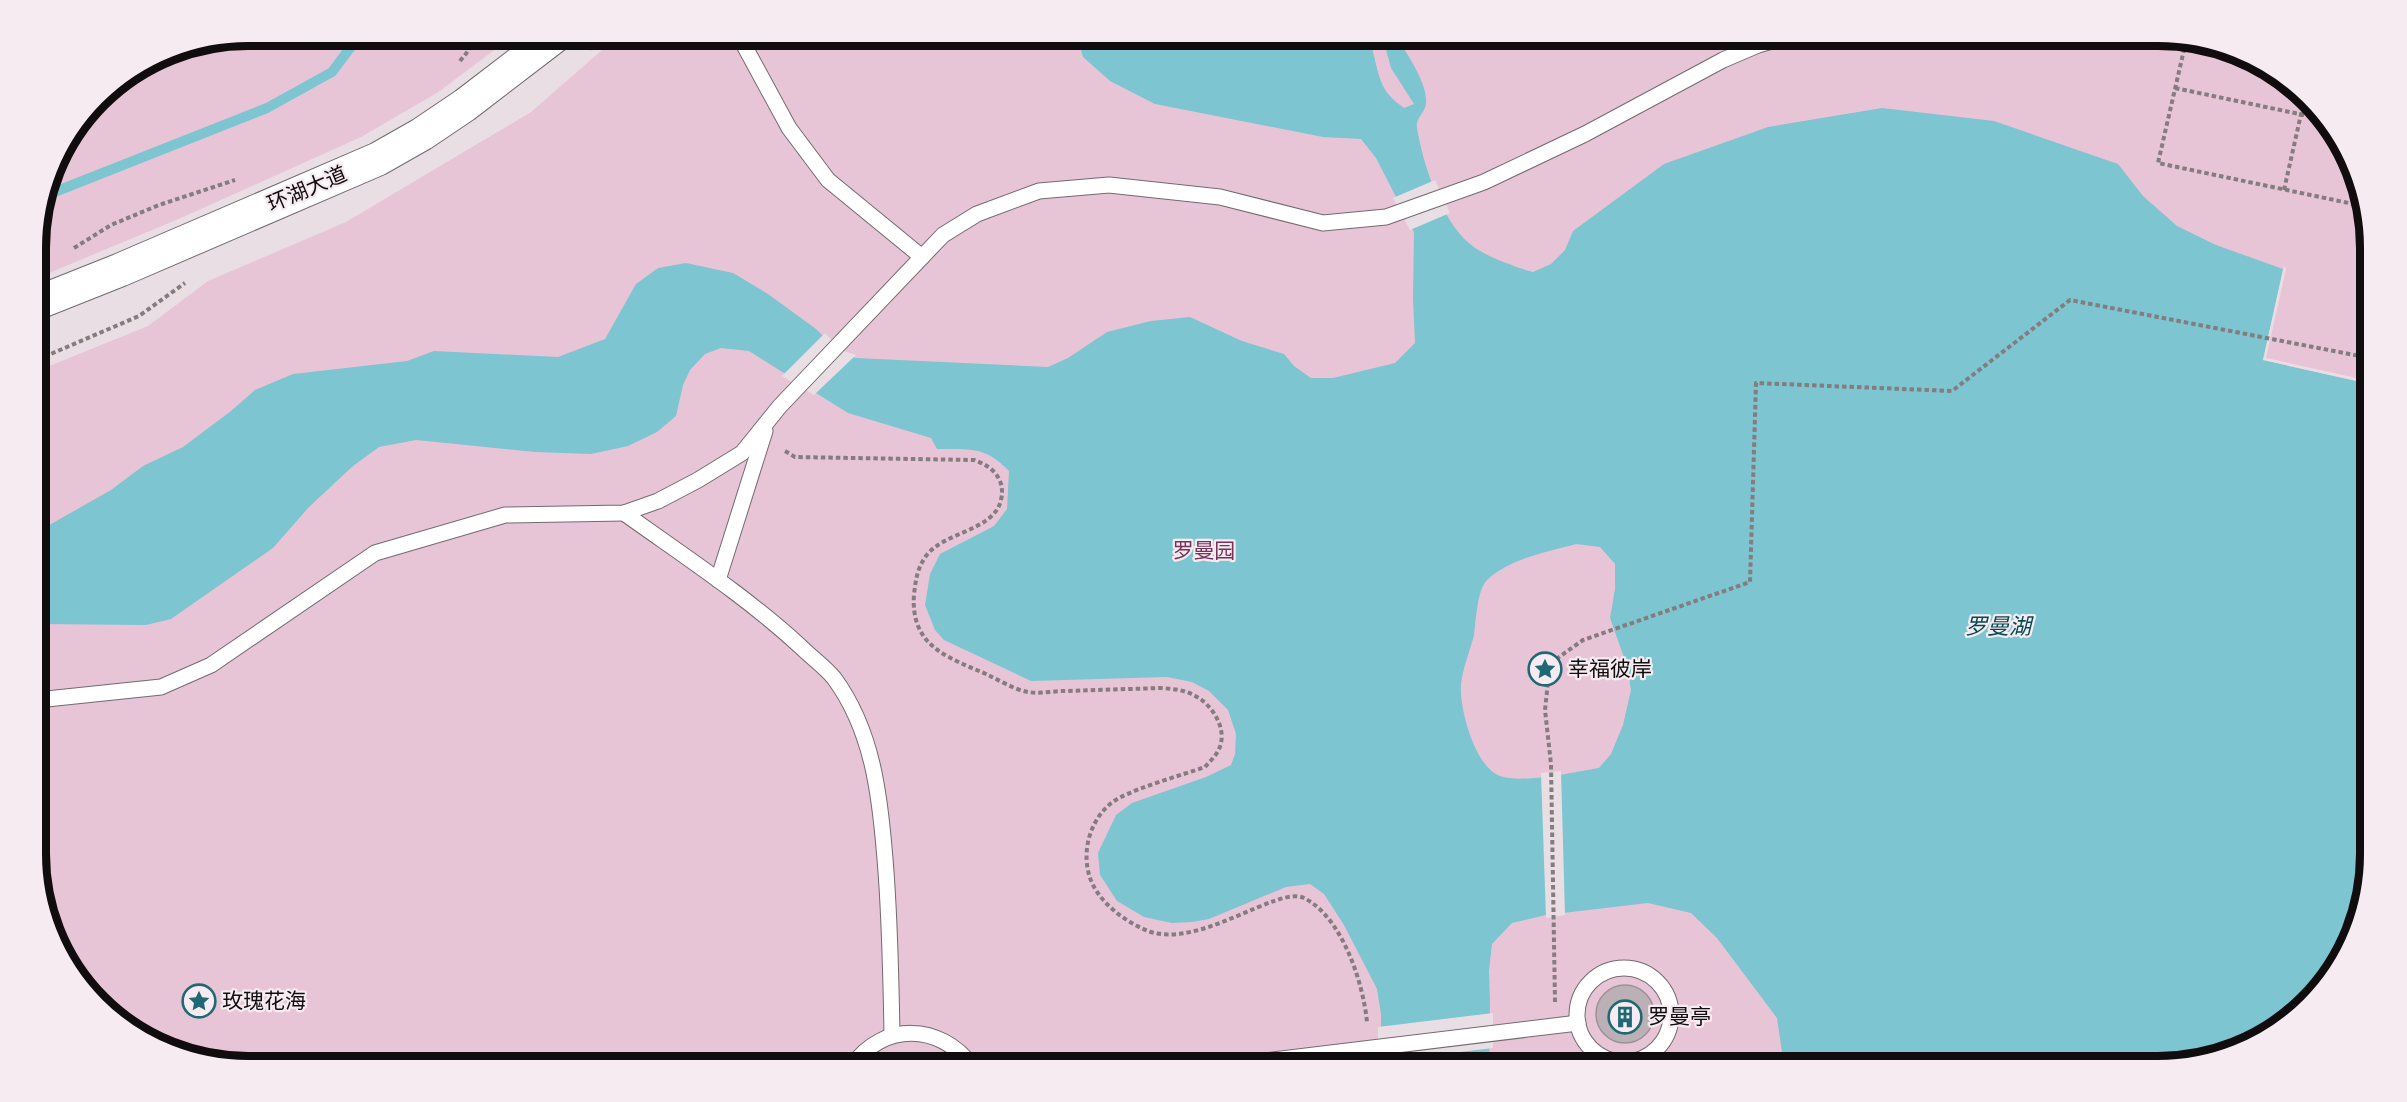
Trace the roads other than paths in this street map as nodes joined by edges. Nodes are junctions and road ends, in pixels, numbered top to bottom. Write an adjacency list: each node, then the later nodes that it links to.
1 (542, 46): 5 (street, 环湖大道)
2 (744, 46): 4 (lane)
3 (1756, 46): 4 (lane)
4 (922, 257): 6 (lane)
5 (47, 299)
6 (767, 423): 7 (lane); 8 (lane)
7 (624, 513): 8 (lane); 9 (lane)
8 (717, 580): 11 (lane)
9 (46, 699)
10 (1578, 1023): 12 (lane); 13 (lane); 14 (lane)
11 (892, 1035): 15 (lane); 16 (lane)
12 (1310, 1055)
13 (1599, 1055)
14 (1648, 1055)
15 (861, 1056)
16 (964, 1056)

